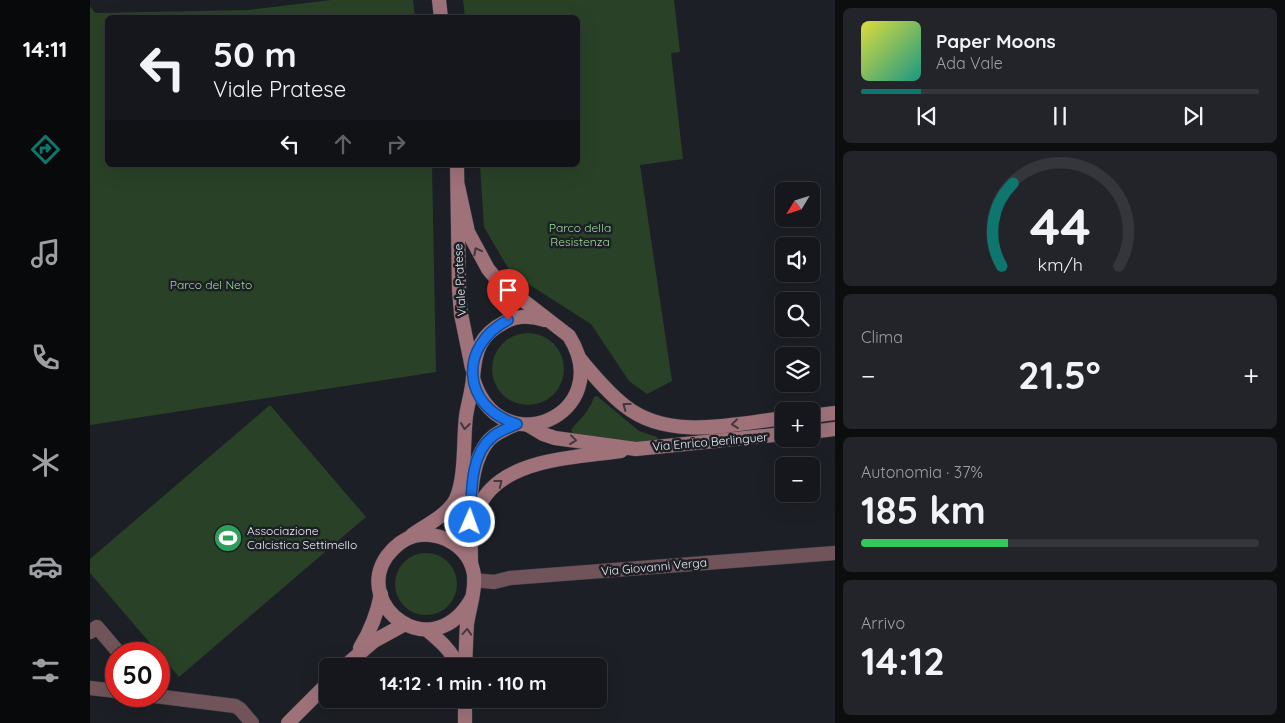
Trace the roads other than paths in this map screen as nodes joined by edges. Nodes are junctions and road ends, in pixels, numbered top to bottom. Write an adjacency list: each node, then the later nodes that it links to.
1 (438, 0): 2 (main road)
2 (440, 15)
3 (457, 167): 4 (main road, Viale Pratese)
4 (458, 186): 5 (main road, Viale Pratese, one-way to 4); 7 (main road, Viale Pratese)
5 (548, 321): 6 (main road, Viale Pratese); 7 (main road, Viale Pratese)
6 (580, 359): 10 (main road, Via Enrico Berlinguer, one-way to 6); 11 (main road, Viale Pratese)
7 (473, 376): 11 (main road, Viale Pratese); 17 (main road, Viale Pratese, one-way to 17)
8 (835, 413): 9 (main road)
9 (820, 415)
10 (775, 419)
11 (522, 425): 15 (main road, Via Enrico Berlinguer, one-way to 15); 16 (main road, Viale Pratese)
12 (835, 429): 13 (main road)
13 (820, 431)
14 (775, 435): 15 (main road, Via Enrico Berlinguer)
15 (636, 449): 16 (main road, Via Enrico Berlinguer, one-way to 15)
16 (470, 522): 19 (main road, Viale Pratese)
17 (400, 542): 19 (main road); 21 (main road)
18 (835, 553): 20 (street, Via Giovanni Verga)
19 (471, 564): 20 (main road)
20 (474, 580): 22 (main road)
21 (381, 593): 23 (main road); 27 (main road)
22 (472, 598): 24 (main road); 30 (main road, one-way to 22)
23 (405, 624): 24 (main road); 27 (main road)
24 (427, 630): 29 (main road)
25 (90, 632): 26 (street)
26 (109, 642)
27 (356, 654): 28 (main road)
28 (352, 658)
29 (454, 658)
30 (465, 658)
31 (90, 688): 32 (street)
32 (105, 690)
33 (319, 693): 37 (main road)
34 (170, 698): 36 (street)
35 (465, 708): 38 (main road)
36 (252, 723)
37 (288, 723)
38 (465, 723)

